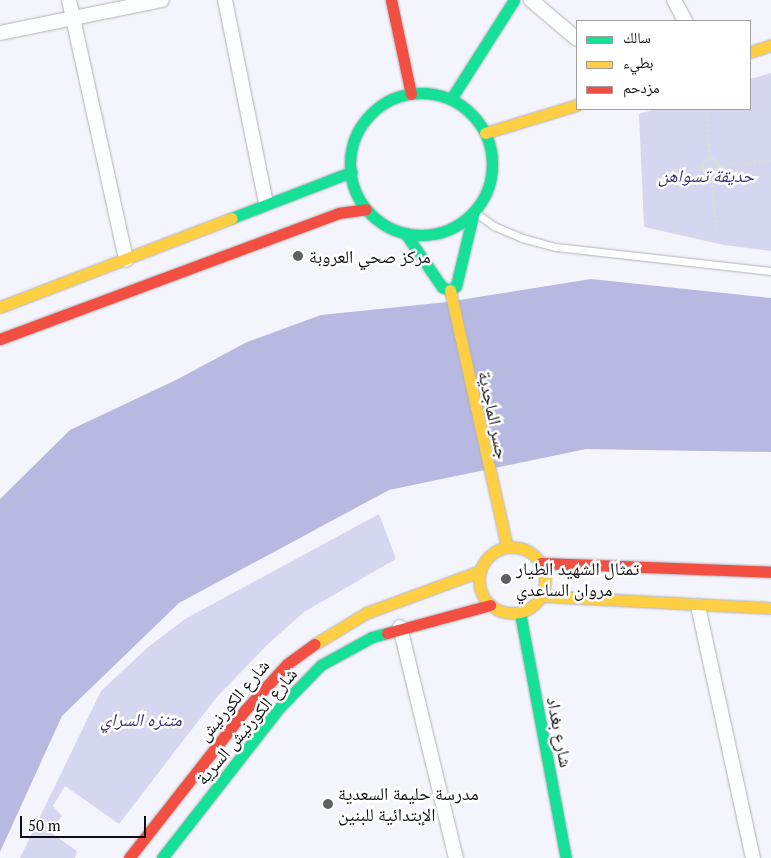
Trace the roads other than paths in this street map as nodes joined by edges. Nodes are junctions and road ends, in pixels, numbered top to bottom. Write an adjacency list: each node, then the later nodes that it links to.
1 (69, 0): 9 (street)
2 (162, 0): 9 (street)
3 (225, 0): 19 (street)
4 (390, 0): 14 (main road)
5 (514, 0): 15 (main road)
6 (531, 0): 11 (street)
7 (674, 0): 8 (street)
8 (684, 20)
9 (72, 21): 10 (street); 23 (street)
10 (0, 33)
11 (576, 37)
12 (771, 45): 13 (main road)
13 (751, 52)
14 (411, 94): 15 (main road); 18 (main road)
15 (451, 99): 17 (main road)
16 (576, 105): 17 (main road)
17 (485, 133): 21 (main road)
18 (351, 172): 19 (main road); 20 (main road)
19 (266, 204): 23 (main road)
20 (366, 209): 22 (main road); 27 (main road)
21 (474, 211): 22 (main road); 24 (lane); 25 (main road)
22 (405, 233): 25 (main road)
23 (126, 260): 26 (main road)
24 (771, 271)
25 (450, 290): 28 (main road, جسر الماجدية)
26 (0, 307)
27 (0, 339)
28 (507, 547): 29 (main road); 30 (main road)
29 (541, 563): 31 (main road); 32 (main road)
30 (480, 571): 33 (main road); 38 (main road, شارع الكورنيش)
31 (771, 572)
32 (542, 596): 34 (main road); 36 (main road)
33 (490, 605): 36 (main road); 37 (main road, شارع الكورنيش السرية)
34 (698, 606): 35 (main road); 42 (street)
35 (771, 608)
36 (520, 613): 41 (main road, شارع بغداد)
37 (400, 627): 39 (main road, شارع الكورنيش السرية); 40 (street)
38 (129, 858)
39 (162, 858)
40 (456, 858)
41 (566, 858)
42 (753, 858)

